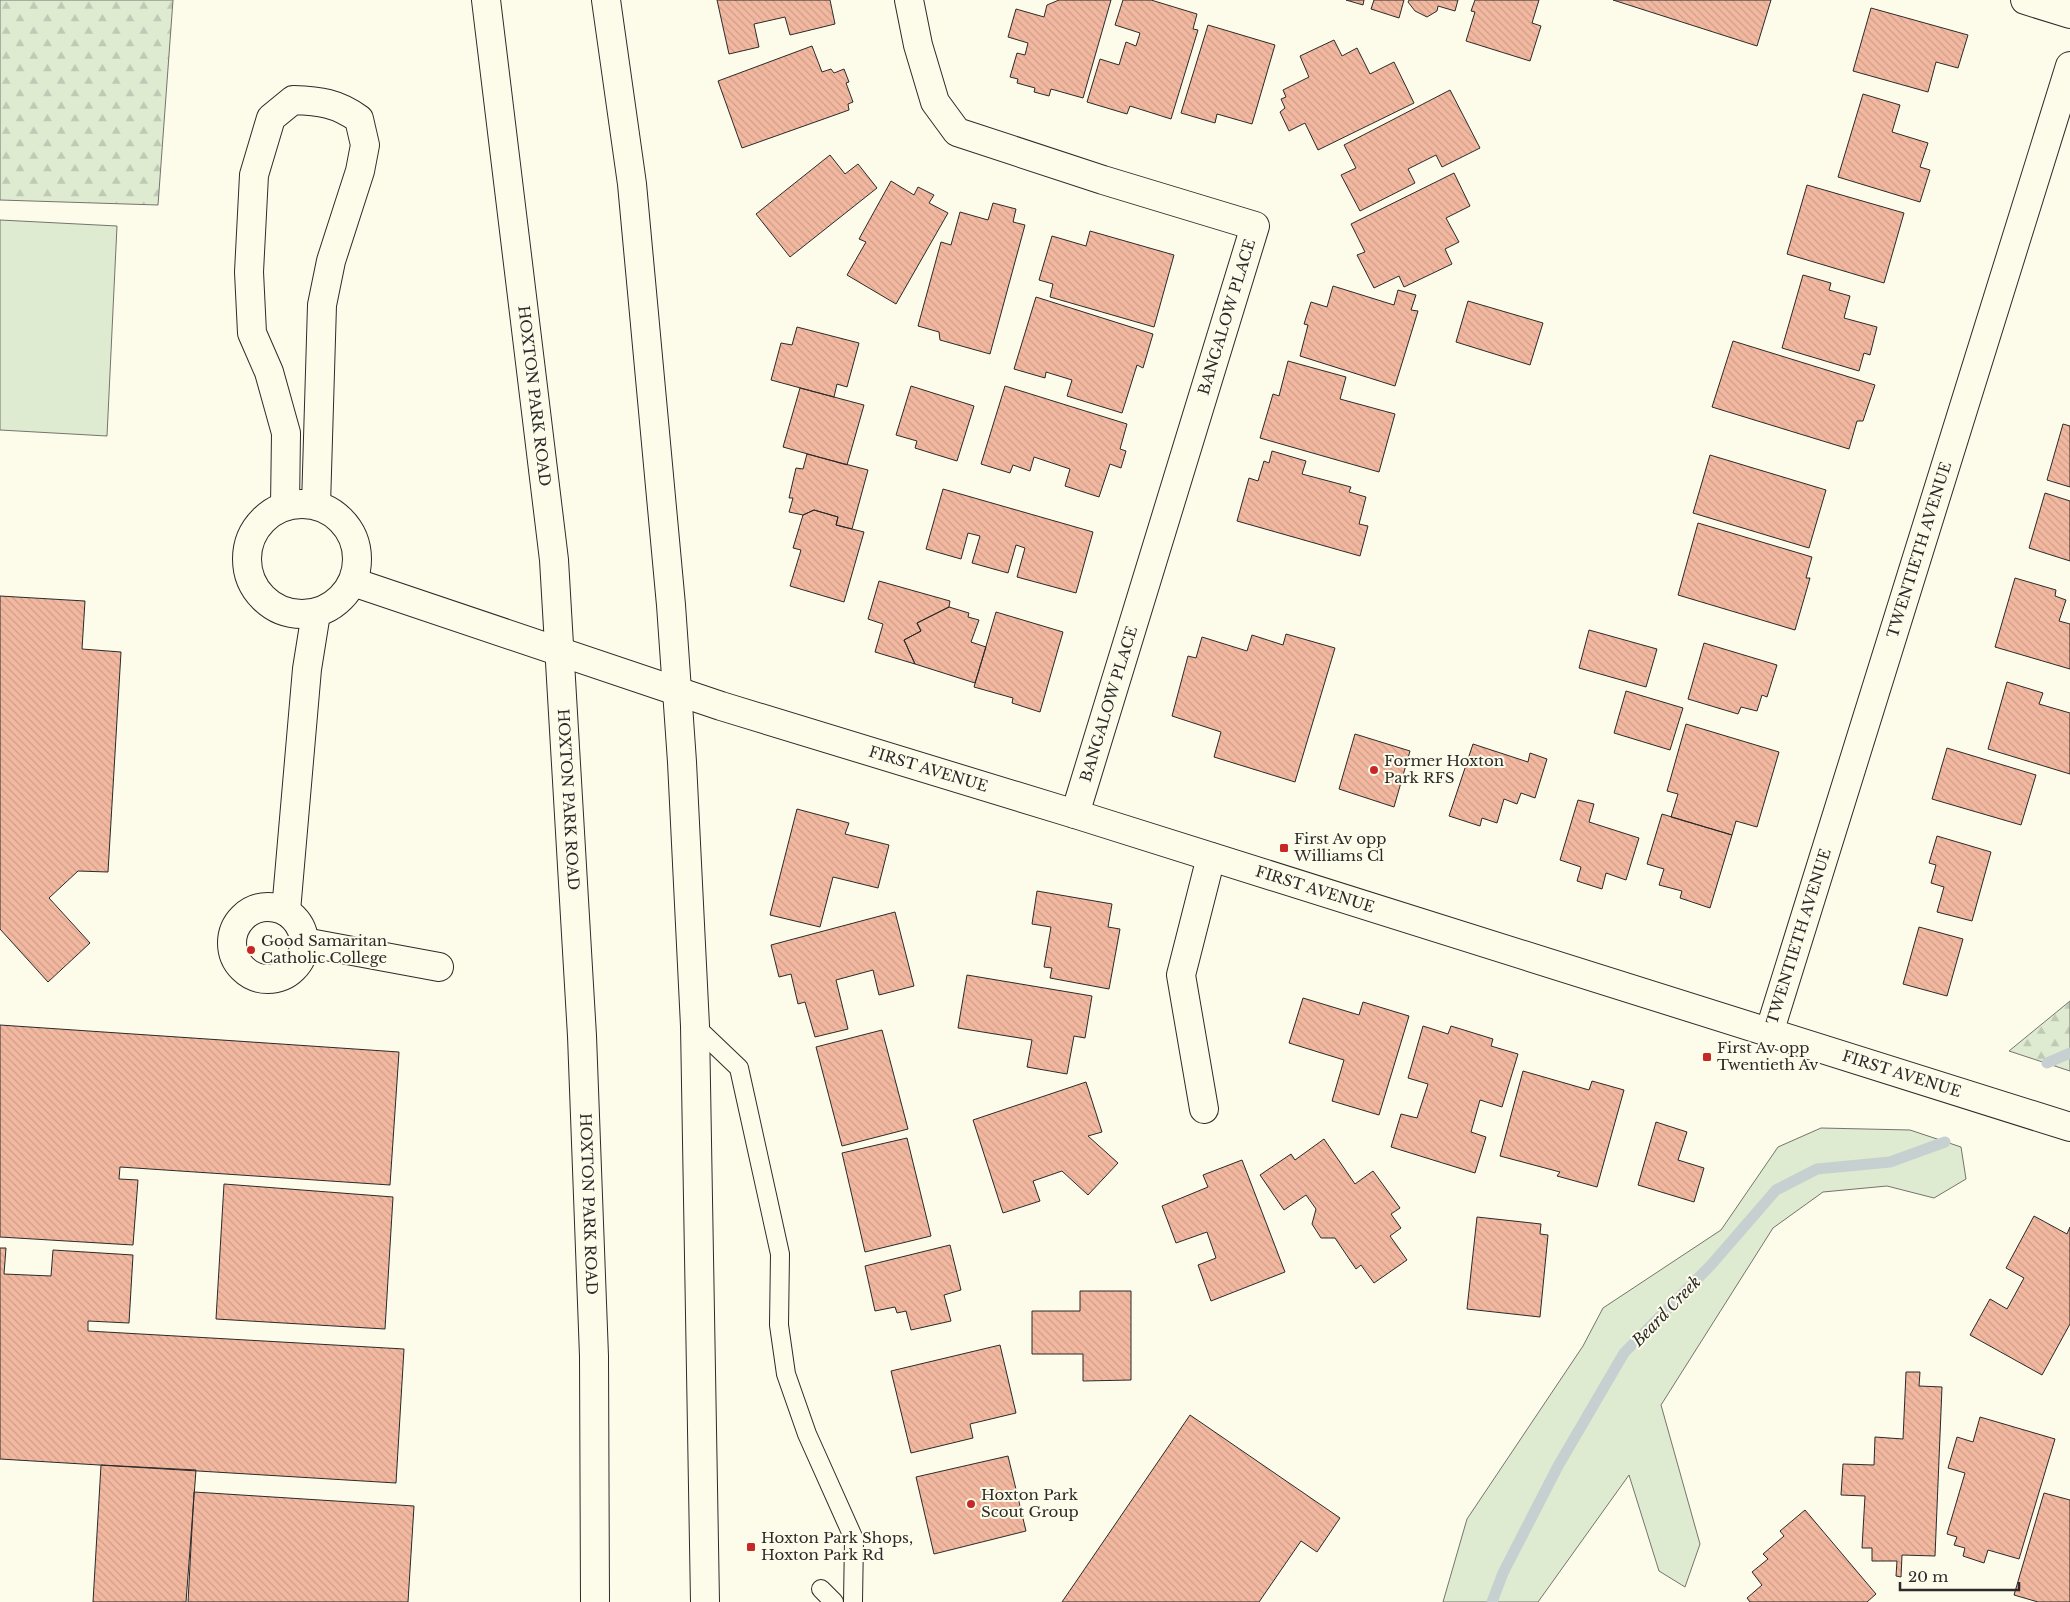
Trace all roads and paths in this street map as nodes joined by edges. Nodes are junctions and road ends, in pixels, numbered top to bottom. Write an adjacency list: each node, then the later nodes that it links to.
1 (486, 0): 11 (street, HOXTON PARK ROAD)
2 (606, 0): 12 (street)
3 (909, 0): 13 (street, BANGALOW PLACE)
4 (2025, 0): 5 (street)
5 (2070, 14)
6 (2070, 66): 19 (street, TWENTIETH AVENUE)
7 (316, 505): 8 (street); 8 (street); 9 (street)
8 (286, 506): 10 (street)
9 (353, 582): 10 (street); 11 (street, FIRST AVENUE)
10 (316, 613): 15 (street)
11 (559, 651): 12 (street, FIRST AVENUE); 23 (street, HOXTON PARK ROAD)
12 (677, 692): 13 (street, FIRST AVENUE); 18 (street)
13 (1075, 814): 14 (street, FIRST AVENUE)
14 (1210, 857): 19 (street, FIRST AVENUE); 20 (street)
15 (286, 911): 16 (street); 16 (street)
16 (304, 942): 17 (street)
17 (439, 967)
18 (695, 1026): 24 (street); 26 (lane)
19 (1769, 1033): 21 (street, FIRST AVENUE)
20 (1204, 1109)
21 (2070, 1127)
22 (821, 1589): 25 (lane)
23 (595, 1602)
24 (705, 1602)
25 (834, 1602)
26 (853, 1602)

